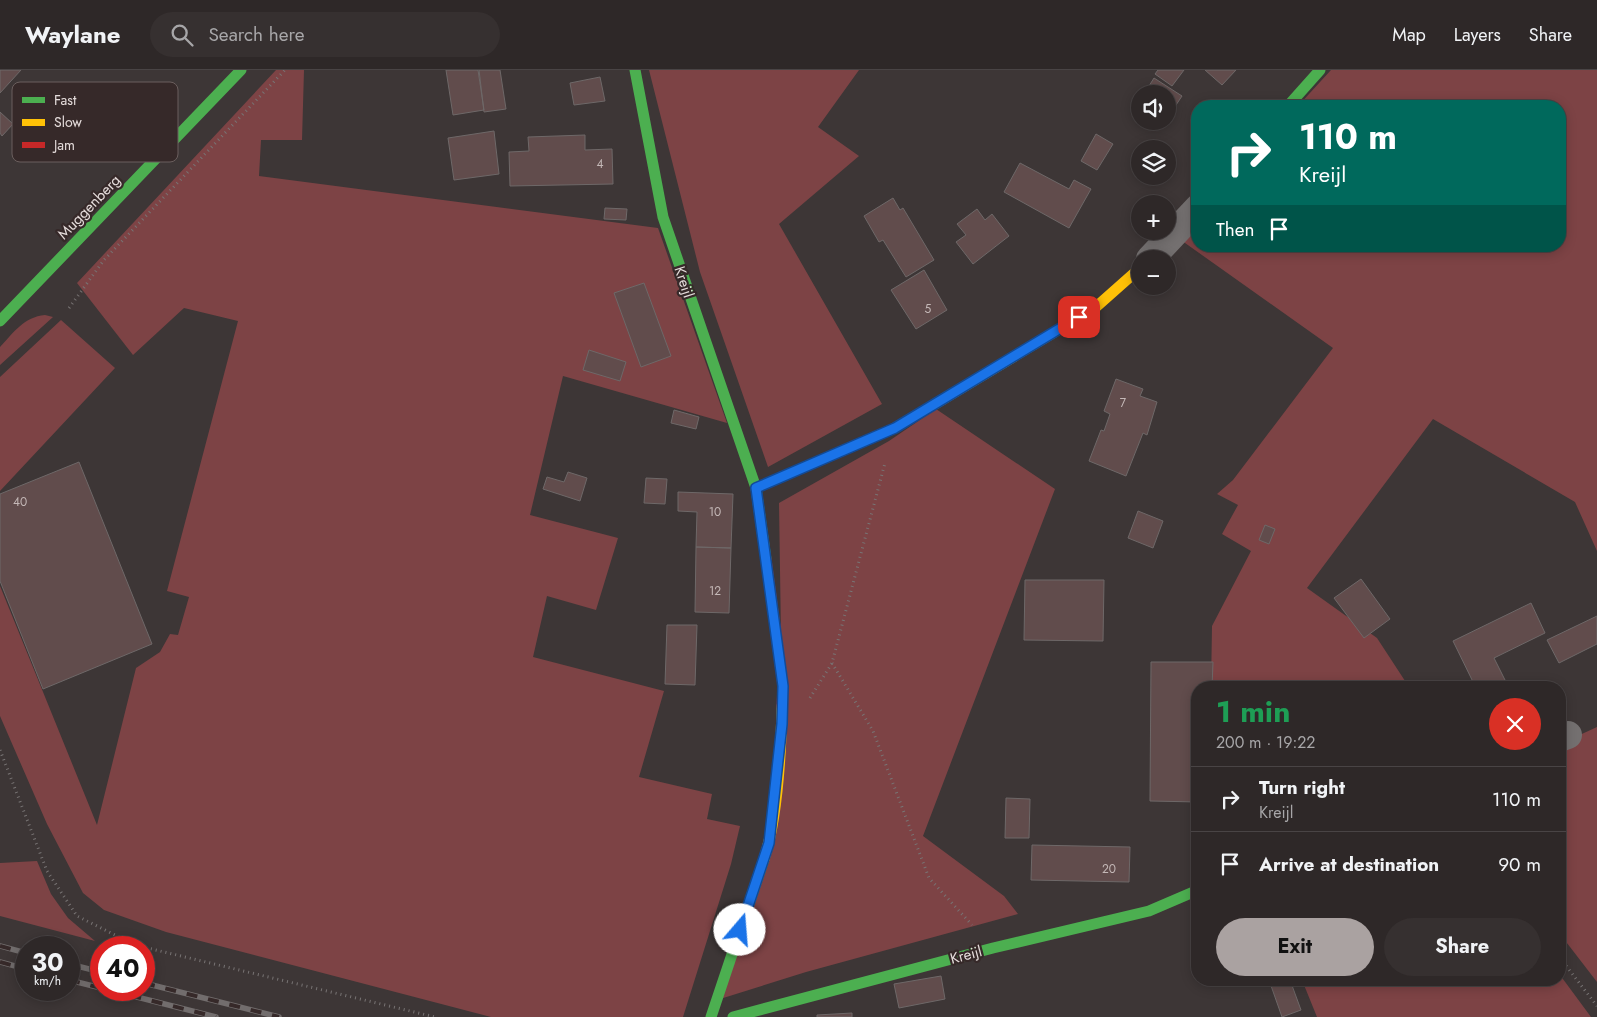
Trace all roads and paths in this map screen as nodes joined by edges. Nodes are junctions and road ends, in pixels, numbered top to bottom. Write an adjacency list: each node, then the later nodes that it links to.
1 (241, 70): 6 (street, Muggenberg)
2 (285, 70): 11 (path)
3 (635, 70): 14 (street, Kreijl)
4 (1320, 70): 5 (street)
5 (1293, 100)
6 (178, 136)
7 (153, 162): 12 (street, Muggenberg)
8 (1191, 215): 9 (street)
9 (1158, 250)
10 (1131, 276): 13 (street)
11 (69, 308)
12 (0, 321)
13 (895, 428): 14 (street); 15 (path)
14 (756, 488): 23 (street, Kreijl)
15 (832, 663): 16 (path); 19 (path)
16 (807, 703)
17 (0, 750): 22 (path)
18 (1191, 893): 19 (street, Kreijl)
19 (993, 948): 24 (street, Kreijl)
20 (1566, 966): 21 (path)
21 (1597, 1006)
22 (435, 1017)
23 (711, 1017)
24 (733, 1017)

